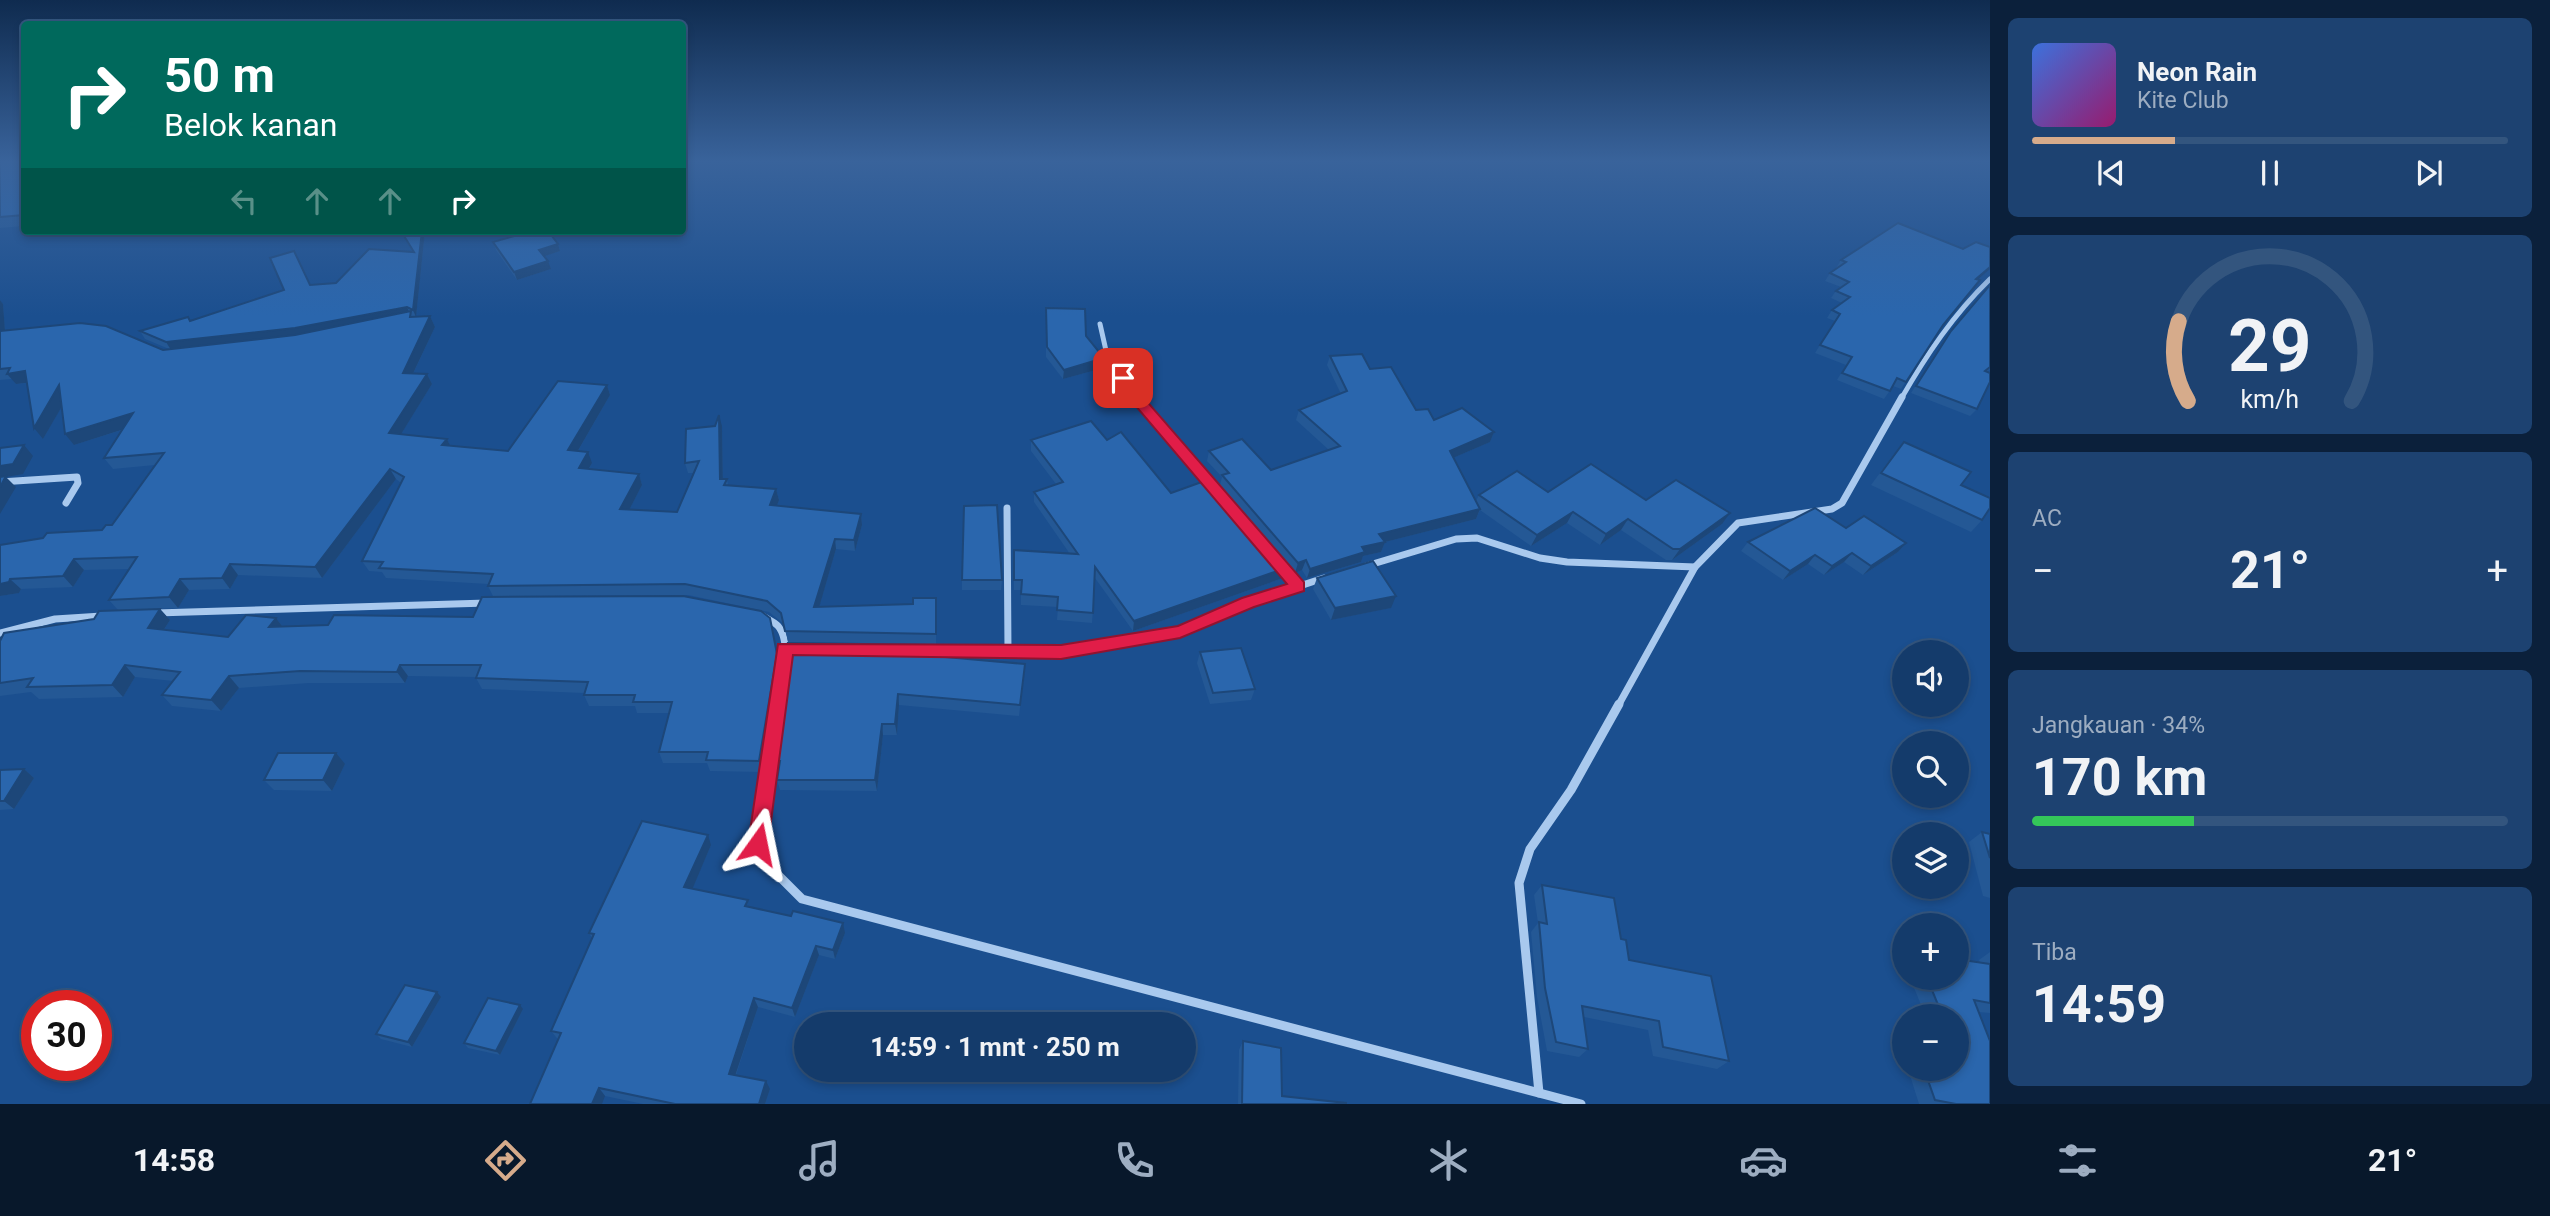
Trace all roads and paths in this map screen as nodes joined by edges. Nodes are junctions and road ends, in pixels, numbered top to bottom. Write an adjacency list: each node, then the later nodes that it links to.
1 (1990, 279): 8 (street)
2 (1101, 324): 4 (street)
3 (0, 482): 5 (street)
4 (1221, 497)
5 (66, 503)
6 (1007, 508): 20 (street)
7 (1273, 557): 11 (street)
8 (1695, 567): 9 (street); 21 (street)
9 (1355, 569)
10 (1329, 577): 11 (street)
11 (1298, 586): 20 (street)
12 (494, 603): 14 (street)
13 (750, 611): 17 (street)
14 (148, 613)
15 (108, 616): 16 (street)
16 (0, 633)
17 (784, 648): 18 (street); 21 (street)
18 (797, 649)
19 (916, 650): 20 (street)
20 (1008, 651)
21 (1539, 1093): 22 (street)
22 (1581, 1104)

